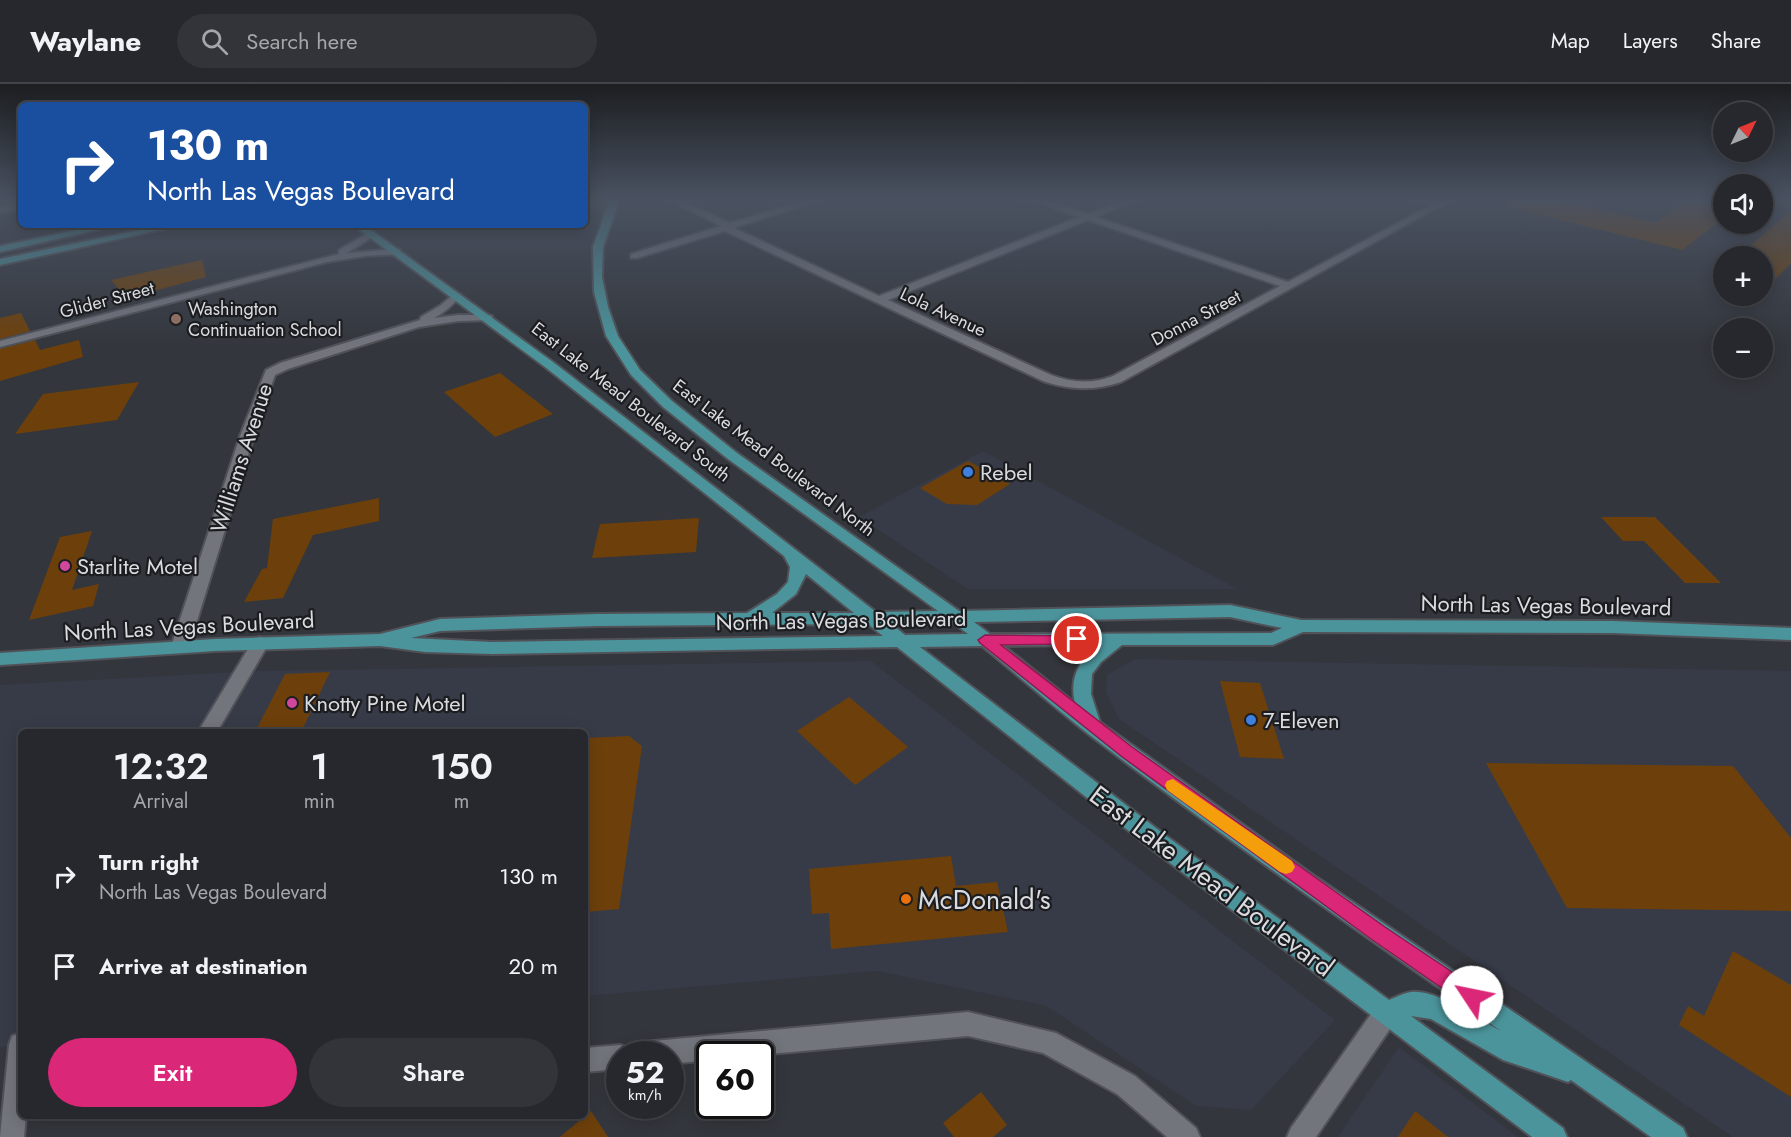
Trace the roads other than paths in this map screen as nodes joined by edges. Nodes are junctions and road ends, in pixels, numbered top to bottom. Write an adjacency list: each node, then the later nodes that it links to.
1 (62, 249): 13 (main road)
2 (347, 249): 12 (street, Glider Street)
3 (393, 249): 10 (main road, East Lake Mead Boulevard South)
4 (599, 249): 22 (main road, East Lake Mead Boulevard North)
5 (656, 249): 11 (street)
6 (773, 249): 16 (street, Lola Avenue)
7 (1007, 249): 16 (street)
8 (1182, 249): 14 (street)
9 (1357, 249): 14 (street, Donna Street)
10 (397, 252): 12 (street, Glider Street); 15 (main road, East Lake Mead Boulevard South)
11 (634, 256)
12 (327, 259): 19 (street, Glider Street)
13 (0, 262)
14 (1290, 286): 20 (street, Donna Street)
15 (456, 295): 17 (main road, East Lake Mead Boulevard South); 18 (street)
16 (878, 300): 20 (street, Lola Avenue)
17 (488, 318): 18 (street); 21 (main road, East Lake Mead Boulevard South)
18 (417, 324): 32 (street, Williams Avenue)
19 (0, 344)
20 (1084, 387)
21 (789, 550): 23 (main road); 24 (main road, East Lake Mead Boulevard South)
22 (955, 616): 24 (main road, North Las Vegas Boulevard); 25 (main road, North Las Vegas Boulevard); 29 (main road)
23 (752, 618): 24 (main road, North Las Vegas Boulevard); 28 (main road, North Las Vegas Boulevard)
24 (874, 618): 30 (main road, East Lake Mead Boulevard)
25 (1301, 626): 26 (main road, North Las Vegas Boulevard); 27 (main road, North Las Vegas Boulevard)
26 (1791, 634)
27 (1119, 639): 29 (main road, North Las Vegas Boulevard); 34 (main road)
28 (380, 640): 30 (main road, North Las Vegas Boulevard); 31 (main road, North Las Vegas Boulevard)
29 (985, 640): 30 (main road, North Las Vegas Boulevard); 34 (main road)
30 (903, 641): 36 (main road, East Lake Mead Boulevard)
31 (260, 643): 32 (main road, North Las Vegas Boulevard); 35 (street)
32 (180, 647): 33 (main road, North Las Vegas Boulevard)
33 (0, 659)
34 (1093, 727): 41 (main road)
35 (209, 729)
36 (1387, 1012): 41 (main road); 44 (street); 45 (main road, East Lake Mead Boulevard)
37 (684, 1050): 43 (street)
38 (606, 1058): 39 (street)
39 (588, 1060)
40 (18, 1067): 42 (street)
41 (1586, 1074): 46 (main road)
42 (11, 1119)
43 (1187, 1137)
44 (1300, 1137)
45 (1554, 1137)
46 (1674, 1137)

